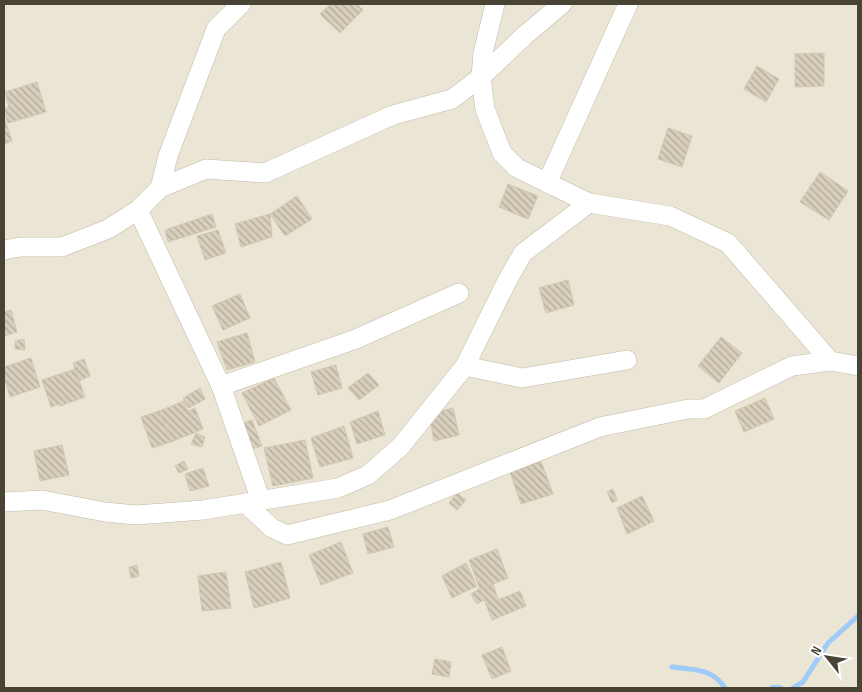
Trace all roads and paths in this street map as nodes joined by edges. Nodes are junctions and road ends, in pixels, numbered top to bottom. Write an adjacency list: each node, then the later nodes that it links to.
1 (241, 4): 7 (street)
2 (495, 4): 5 (street)
3 (562, 4): 5 (street)
4 (628, 4): 6 (street)
5 (481, 77): 6 (street); 7 (street)
6 (547, 183): 8 (street)
7 (160, 188): 9 (street)
8 (589, 203): 13 (street); 14 (street)
9 (138, 210): 10 (street); 16 (street)
10 (4, 250)
11 (459, 293): 16 (street)
12 (627, 360): 14 (street)
13 (830, 361): 15 (street); 18 (street)
14 (465, 366): 18 (street)
15 (858, 366)
16 (221, 386): 18 (street)
17 (4, 502): 18 (street)
18 (253, 502)

